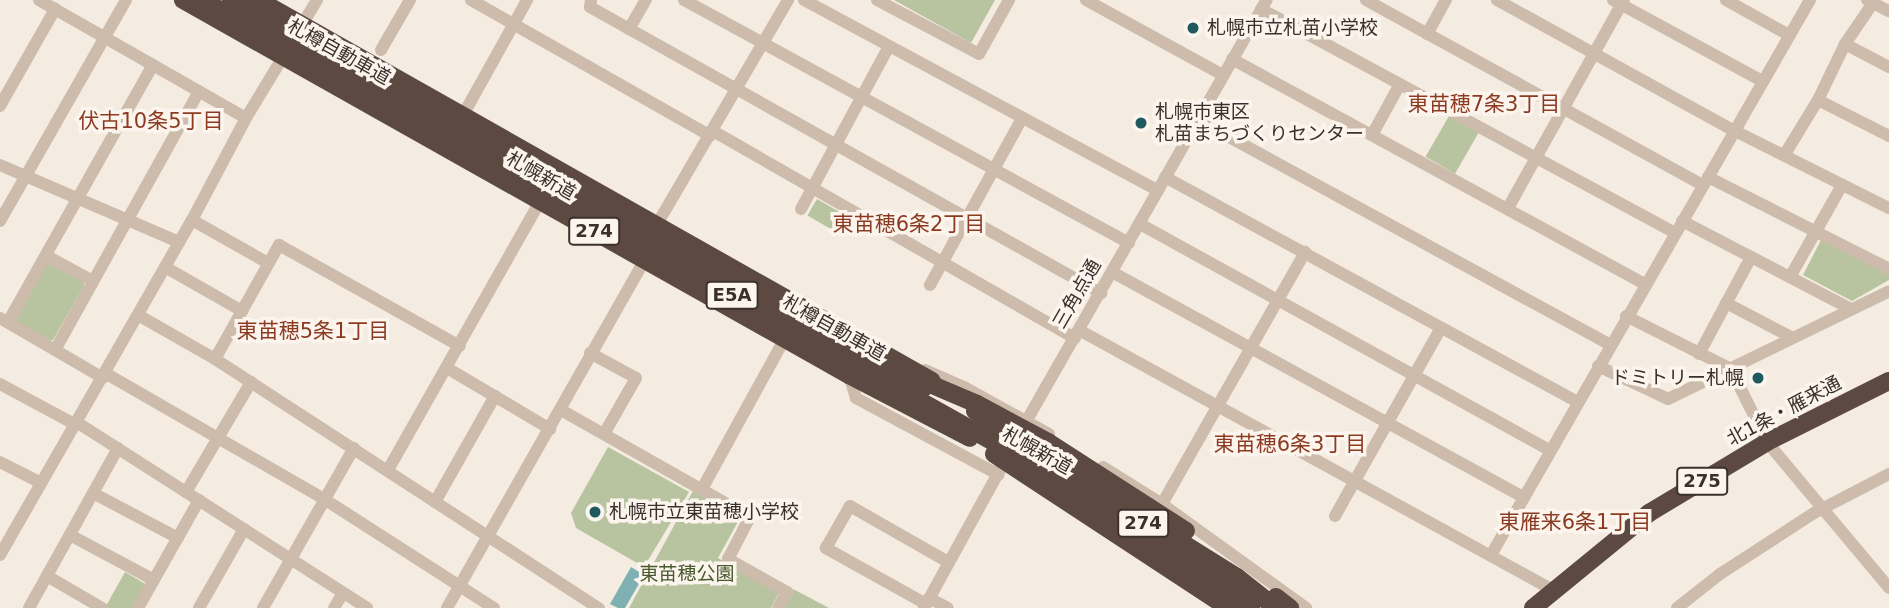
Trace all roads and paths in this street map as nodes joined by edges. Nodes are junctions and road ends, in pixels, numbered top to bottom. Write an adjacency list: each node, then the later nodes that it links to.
1 (39, 0): 28 (street)
2 (126, 0): 35 (street)
3 (183, 0): 41 (highway, 札幌新道 / 274)
4 (202, 0): 122 (highway, 札樽自動車道 / E5A, bridge)
5 (231, 0): 122 (highway, 札樽自動車道 / E5A, bridge)
6 (258, 0): 30 (highway, 札幌新道 / 274)
7 (317, 0): 30 (street)
8 (410, 0): 39 (street)
9 (471, 0): 31 (street)
10 (527, 0): 31 (street)
11 (591, 0): 32 (street)
12 (646, 0): 32 (street)
13 (684, 0): 27 (street)
14 (788, 0): 36 (street)
15 (804, 0): 38 (street)
16 (877, 0): 17 (street)
17 (1009, 0)
18 (1086, 0): 45 (street)
19 (1366, 0): 33 (street)
20 (1447, 0): 33 (street)
21 (1497, 0): 40 (street)
22 (1726, 0): 34 (street)
23 (1810, 0): 34 (street)
24 (1620, 1): 40 (street); 46 (street)
25 (1870, 2): 29 (street); 37 (street)
26 (1264, 5): 42 (street, 三角点通); 47 (street)
27 (707, 6): 36 (street)
28 (55, 9): 35 (street); 52 (street)
29 (1889, 11)
30 (302, 25): 41 (street); 55 (highway, 札幌新道 / 274)
31 (513, 25): 55 (street); 59 (street)
32 (629, 29): 49 (street)
33 (1427, 34): 53 (street)
34 (1789, 35): 46 (street)
35 (104, 37): 43 (street); 67 (street)
36 (763, 44): 49 (street); 50 (street)
37 (1845, 44): 44 (street); 51 (street)
38 (889, 46): 50 (street); 56 (street)
39 (381, 50)
40 (1595, 54): 53 (street); 58 (street)
41 (283, 58): 54 (street); 74 (highway, 札幌新道 / 274)
42 (1232, 59): 45 (street, 三角点通); 60 (street)
43 (153, 65): 48 (street); 73 (street)
44 (1889, 66)
45 (1223, 75): 57 (street, 三角点通)
46 (1762, 81): 58 (street)
47 (1400, 84): 60 (street); 64 (street)
48 (199, 91): 54 (street); 78 (street)
49 (737, 91): 59 (street); 62 (street)
50 (862, 97): 62 (street); 66 (street)
51 (1818, 100): 61 (street); 63 (street)
52 (0, 106)
53 (1564, 108): 64 (street); 69 (street)
54 (246, 117): 80 (street)
55 (463, 117): 84 (highway, 札幌新道 / 274)
56 (1022, 118): 66 (street); 72 (street)
57 (1198, 120): 68 (street, 三角点通); 115 (street)
58 (1734, 130): 63 (street); 69 (street)
59 (711, 134): 71 (street); 84 (street)
60 (1372, 135): 75 (street)
61 (1889, 136)
62 (836, 145): 71 (street); 79 (street)
63 (1785, 154): 70 (street)
64 (1537, 158): 75 (street); 86 (street)
65 (0, 165): 67 (street)
66 (994, 169): 79 (street); 88 (street)
67 (25, 176): 73 (street); 81 (street)
68 (1165, 177): 72 (street, 三角点通); 89 (street)
69 (1706, 181): 82 (street); 85 (street)
70 (1842, 185): 76 (street); 85 (street)
71 (812, 189): 77 (street); 94 (street)
72 (1158, 191): 83 (street, 三角点通)
73 (78, 198): 78 (street); 90 (street)
74 (541, 200): 92 (highway, 札幌新道 / 274); 116 (street)
75 (1508, 208): 100 (street)
76 (1889, 208)
77 (801, 209)
78 (127, 219): 87 (street); 99 (street)
79 (967, 219): 94 (street); 103 (street)
80 (192, 220): 87 (street); 93 (street)
81 (0, 221)
82 (1682, 221): 86 (street); 91 (street)
83 (1140, 224): 88 (street, 三角点通); 104 (street)
84 (656, 226): 122 (highway, 札幌新道 / 274)
85 (1816, 231): 96 (street); 98 (street)
86 (1675, 233): 100 (street)
87 (179, 242): 95 (street)
88 (1129, 243): 97 (street, 三角点通)
89 (1305, 252): 104 (street); 111 (street)
90 (47, 256): 99 (street); 110 (street)
91 (1751, 257): 98 (street); 105 (street)
92 (644, 261): 114 (highway, 札幌新道 / 274); 119 (street)
93 (268, 263): 107 (street); 116 (street)
94 (943, 263): 101 (street); 112 (street)
95 (165, 267): 107 (street); 108 (street)
96 (1889, 269)
97 (1112, 272): 103 (street, 三角点通); 117 (street)
98 (1790, 277): 106 (street)
99 (91, 280): 118 (street)
100 (1645, 284): 109 (street)
101 (930, 285)
102 (1889, 291): 106 (street)
103 (1101, 293): 112 (street, 三角点通)
104 (1278, 300): 117 (street); 128 (street)
105 (1726, 303): 113 (street); 120 (street)
106 (1849, 308): 113 (street)
107 (242, 311): 121 (street)
108 (138, 315): 121 (street); 126 (street)
109 (1626, 316): 115 (street); 120 (street)
110 (4, 320): 118 (street)
111 (1441, 328): 128 (street); 133 (street)
112 (1077, 334): 134 (street); 136 (street, 三角点通)
113 (1791, 337): 125 (street)
114 (785, 338): 127 (highway, 札幌新道 / 274); 154 (street)
115 (1609, 345): 123 (street)
116 (460, 346): 124 (street)
117 (1251, 349): 134 (street); 137 (street)
118 (55, 350): 126 (street)
119 (590, 353): 135 (street); 140 (street)
120 (1699, 354): 125 (street)
121 (215, 359): 130 (street)
122 (876, 362): 136 (street); 142 (highway, 札幌新道 / 274); 180 (highway, 札樽自動車道 / E5A, bridge); 194 (highway, bridge); 196 (highway, 札樽自動車道 / E5A, bridge)
123 (1598, 366): 125 (street); 133 (street)
124 (447, 368): 132 (street); 149 (street)
125 (1731, 369): 143 (street)
126 (104, 375): 138 (street); 141 (street)
127 (849, 375): 147 (highway, 札幌新道 / 274); 151 (street)
128 (1414, 375): 137 (street); 146 (street)
129 (1889, 381): 143 (highway, 北1条・雁来通 / 275)
130 (251, 383): 141 (street); 145 (street)
131 (0, 384): 138 (street)
132 (495, 396): 139 (street); 160 (street)
133 (1577, 402): 146 (street)
134 (1218, 407): 152 (street); 161 (street)
135 (561, 411): 139 (street); 140 (street)
136 (1026, 420): 142 (street, 三角点通); 161 (street)
137 (1387, 422): 152 (street); 157 (street)
138 (77, 424): 144 (street); 153 (street)
139 (550, 429): 167 (street)
140 (604, 434): 154 (street)
141 (220, 437): 155 (street); 158 (street)
142 (1017, 438): 147 (street, 三角点通); 180 (highway, 札幌新道 / 274)
143 (1767, 442): 163 (street); 177 (highway, 北1条・雁来通 / 275)
144 (118, 448): 155 (street); 156 (street)
145 (354, 448): 149 (street); 158 (street)
146 (1550, 450): 157 (street)
147 (1007, 457): 151 (street, 三角点通); 162 (highway, 札幌新道 / 274)
148 (0, 463): 153 (street)
149 (388, 470): 160 (street)
150 (1889, 474): 163 (street)
151 (999, 475): 172 (street, 三角点通)
152 (1355, 482): 164 (street); 170 (street)
153 (41, 483): 169 (street)
154 (702, 489): 191 (street)
155 (186, 492): 159 (street)
156 (93, 493): 166 (street); 168 (street)
157 (1522, 496): 170 (street)
158 (324, 499): 171 (street); 175 (street)
159 (199, 500): 165 (street); 168 (street)
160 (435, 502): 167 (street)
161 (1162, 504): 197 (street)
162 (1094, 508): 193 (street); 195 (highway, 札幌新道 / 274)
163 (1822, 509): 176 (street); 199 (street)
164 (1335, 516)
165 (244, 529): 171 (street); 184 (street)
166 (70, 535): 173 (street); 174 (street)
167 (487, 537): 175 (street); 190 (street)
168 (178, 538): 174 (street)
169 (0, 555)
170 (1490, 555): 177 (street)
171 (291, 559): 178 (street); 185 (street)
172 (948, 562): 179 (street, 三角点通); 179 (street)
173 (47, 576): 181 (street); 182 (street)
174 (153, 580): 183 (street)
175 (459, 585): 188 (street); 189 (street)
176 (1889, 588)
177 (1553, 590): 198 (highway, 北1条・雁来通 / 275)
178 (343, 593): 186 (street); 187 (street)
179 (926, 603): 192 (street)
180 (1277, 605)
181 (29, 608)
182 (102, 608)
183 (138, 608)
184 (199, 608)
185 (263, 608)
186 (334, 608)
187 (366, 608)
188 (447, 608)
189 (494, 608)
190 (599, 608)
191 (778, 608)
192 (948, 608)
193 (1215, 608)
194 (1228, 608)
195 (1235, 608)
196 (1251, 608)
197 (1306, 608)
198 (1533, 608)
199 (1678, 608)

